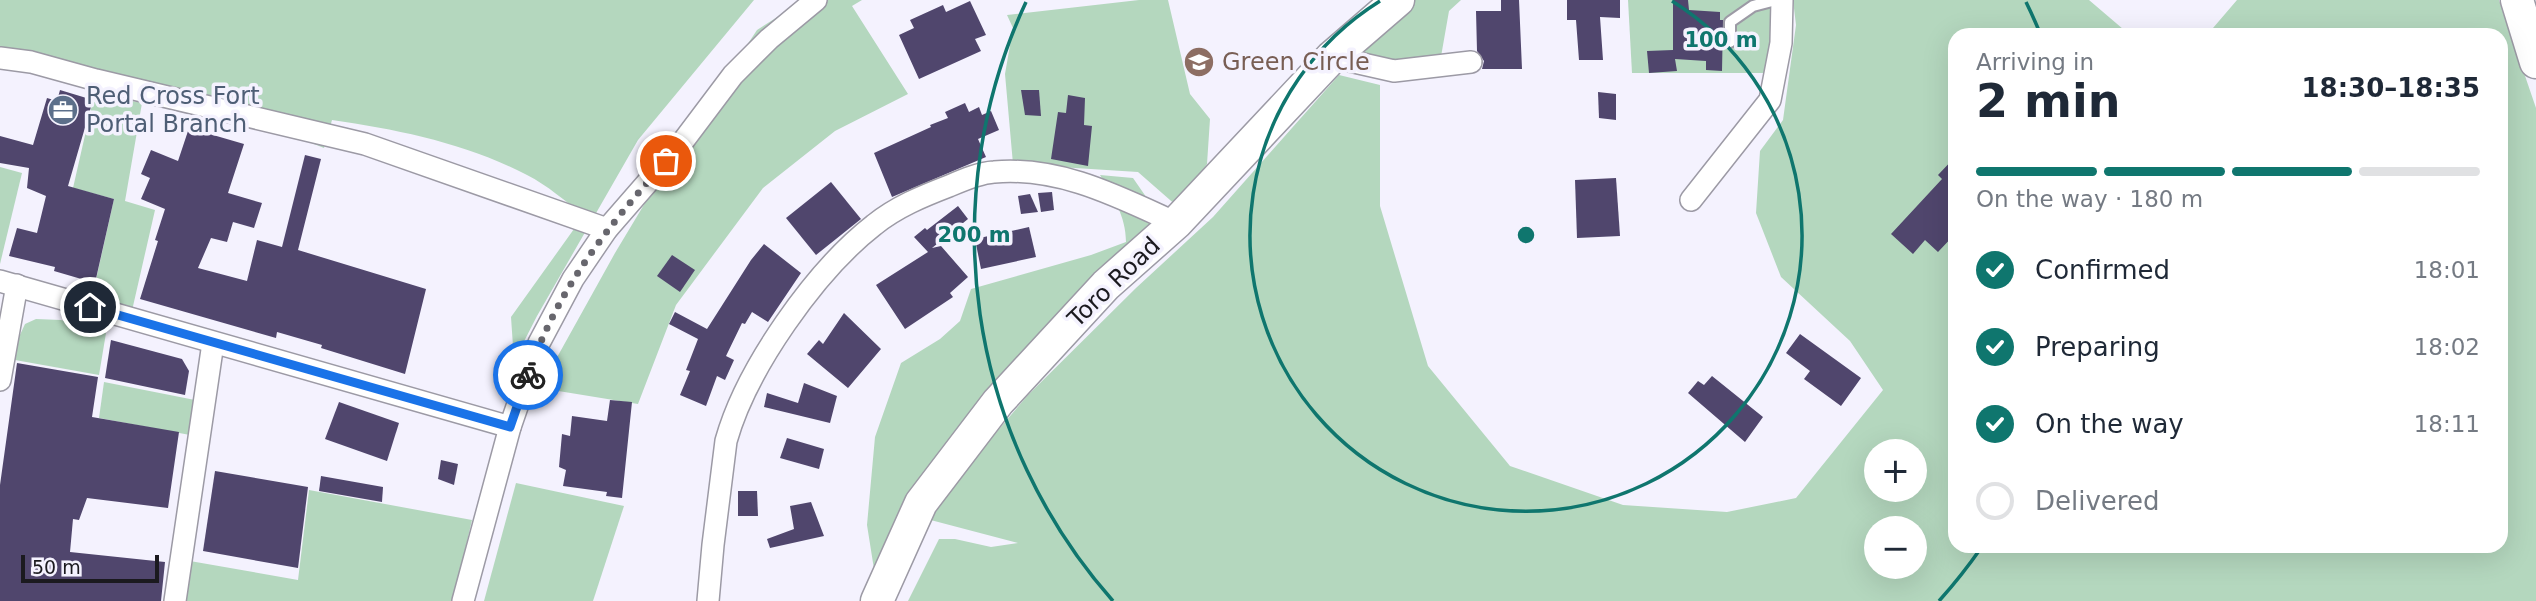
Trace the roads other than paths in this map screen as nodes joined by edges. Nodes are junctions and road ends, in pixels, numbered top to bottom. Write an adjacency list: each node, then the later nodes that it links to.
1 (816, 0): 13 (street)
2 (1398, 0): 7 (main road, Toro Road)
3 (1776, 0): 6 (lane)
4 (1782, 0): 11 (street)
5 (2516, 0): 10 (main road)
6 (1730, 42)
7 (1332, 57): 9 (street); 12 (main road, Toro Road)
8 (0, 58): 13 (street)
9 (1471, 62)
10 (2536, 62)
11 (1690, 200)
12 (1176, 223): 20 (street); 21 (main road, Toro Road)
13 (607, 229): 17 (street)
14 (8, 283): 15 (street); 16 (street)
15 (214, 343): 17 (street); 18 (street)
16 (0, 380)
17 (510, 427): 19 (street)
18 (176, 601)
19 (463, 601)
20 (709, 601)
21 (877, 601)

